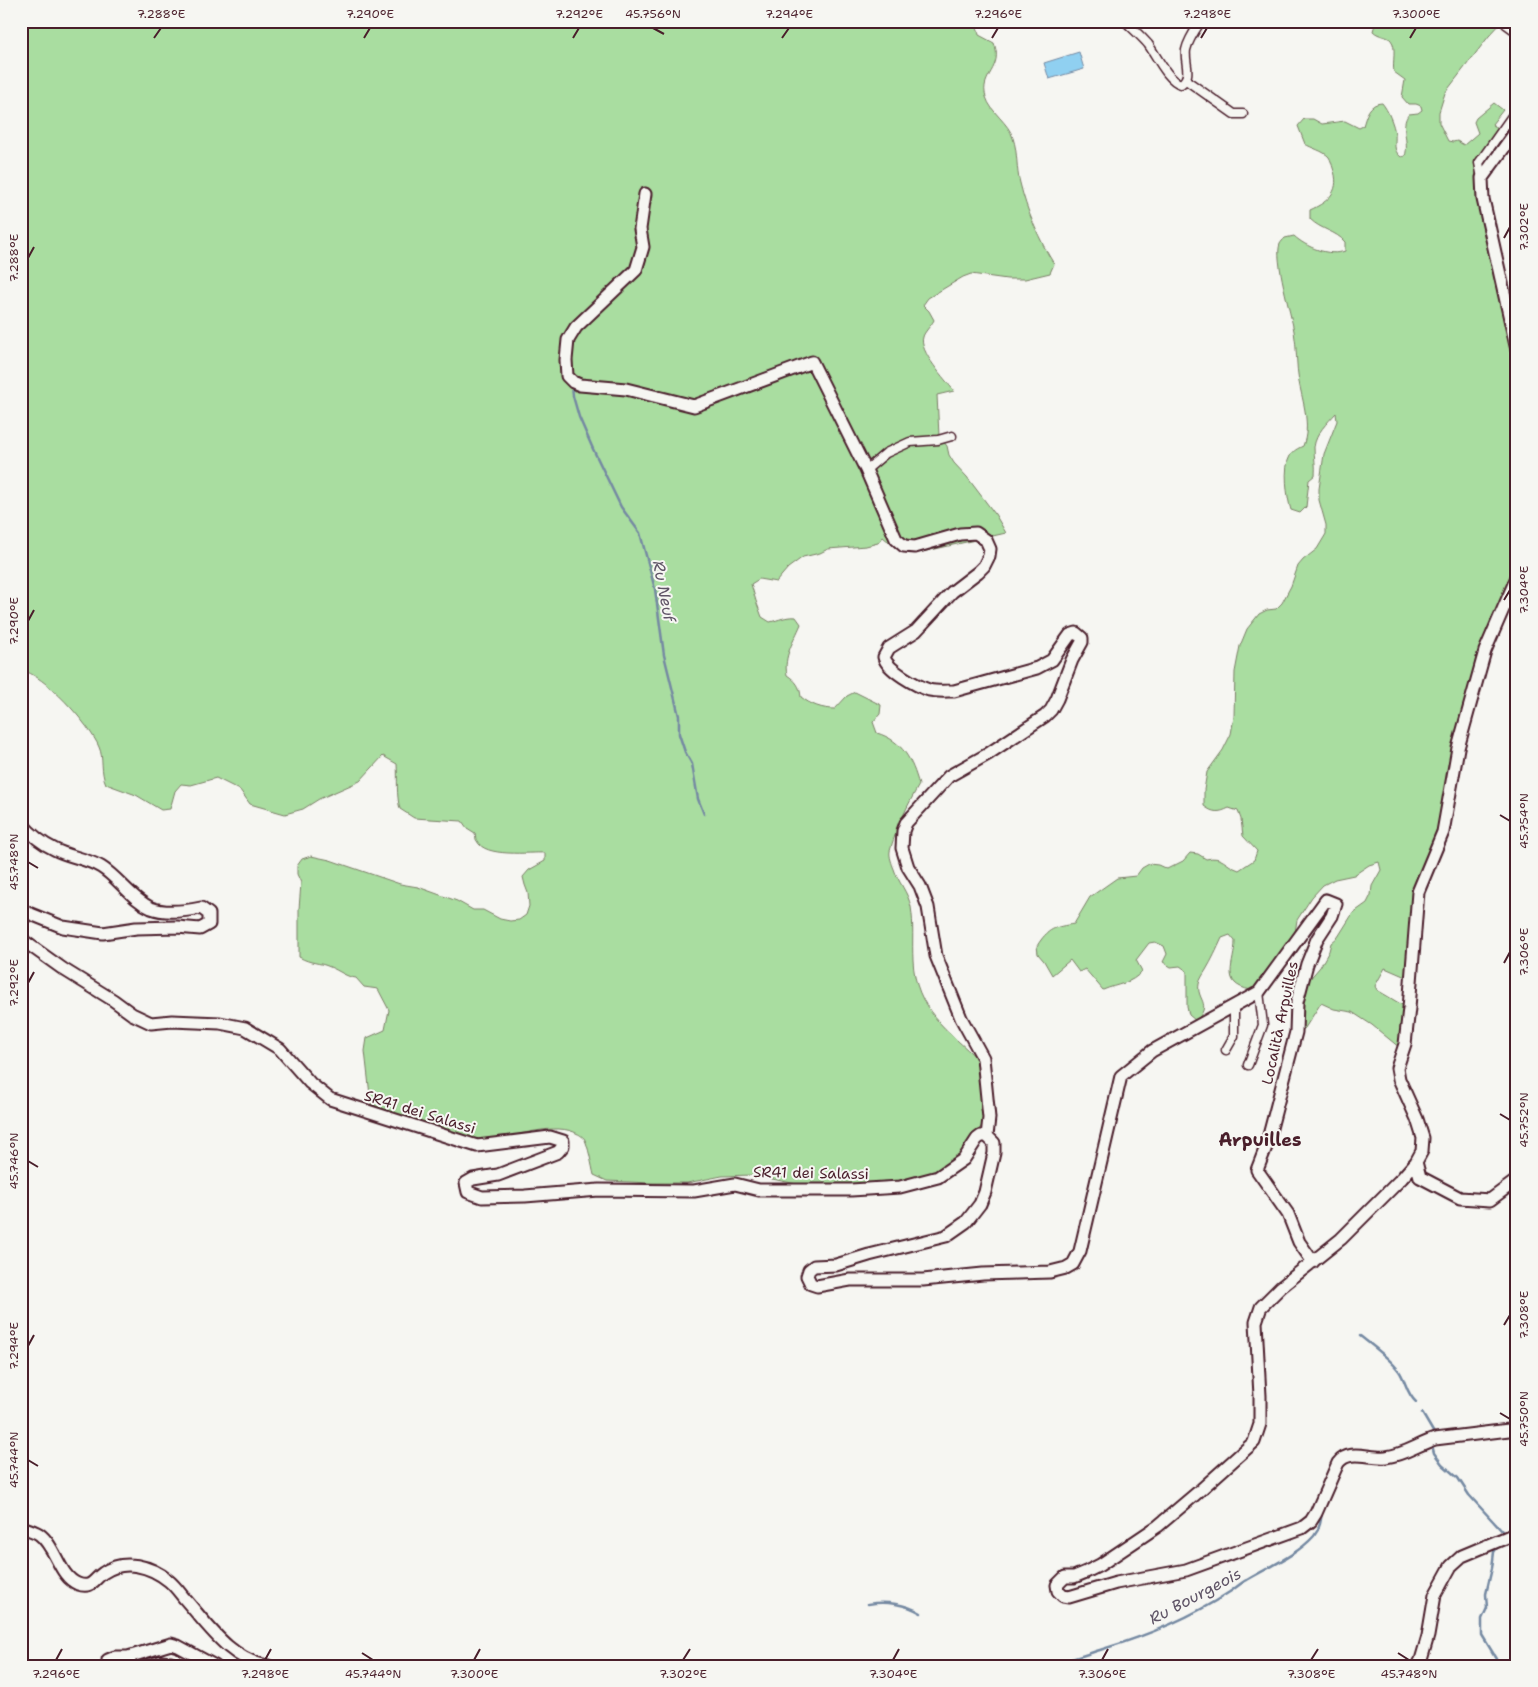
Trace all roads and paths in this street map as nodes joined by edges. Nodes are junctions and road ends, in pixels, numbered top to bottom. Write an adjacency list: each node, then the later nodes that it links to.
1 (1125, 21): 5 (street)
2 (1201, 21): 5 (street)
3 (1506, 24): 4 (street)
4 (1517, 32)
5 (1186, 80): 7 (street)
6 (1517, 109): 9 (street)
7 (1243, 114)
8 (1517, 130): 9 (street)
9 (1482, 178): 11 (street)
10 (645, 194): 13 (street)
11 (1517, 350)
12 (952, 436): 13 (street)
13 (866, 470): 22 (street)
14 (1517, 577): 23 (street)
15 (21, 823): 16 (street)
16 (21, 910)
17 (21, 939): 22 (street, SR41 dei Salassi)
18 (1259, 992): 19 (street, Località Arpuilles); 21 (street); 25 (street, Località Arpuilles)
19 (1234, 1006): 20 (street); 22 (street, Località Arpuilles)
20 (1226, 1050)
21 (1248, 1064)
22 (987, 1136)
23 (1416, 1162): 24 (street); 25 (street)
24 (1517, 1180)
25 (1313, 1262): 26 (street)
26 (1517, 1429)
27 (21, 1527): 33 (street)
28 (1517, 1533): 34 (street)
29 (108, 1666): 32 (street)
30 (146, 1666): 31 (street)
31 (173, 1666)
32 (215, 1666)
33 (268, 1666)
34 (1418, 1666)

